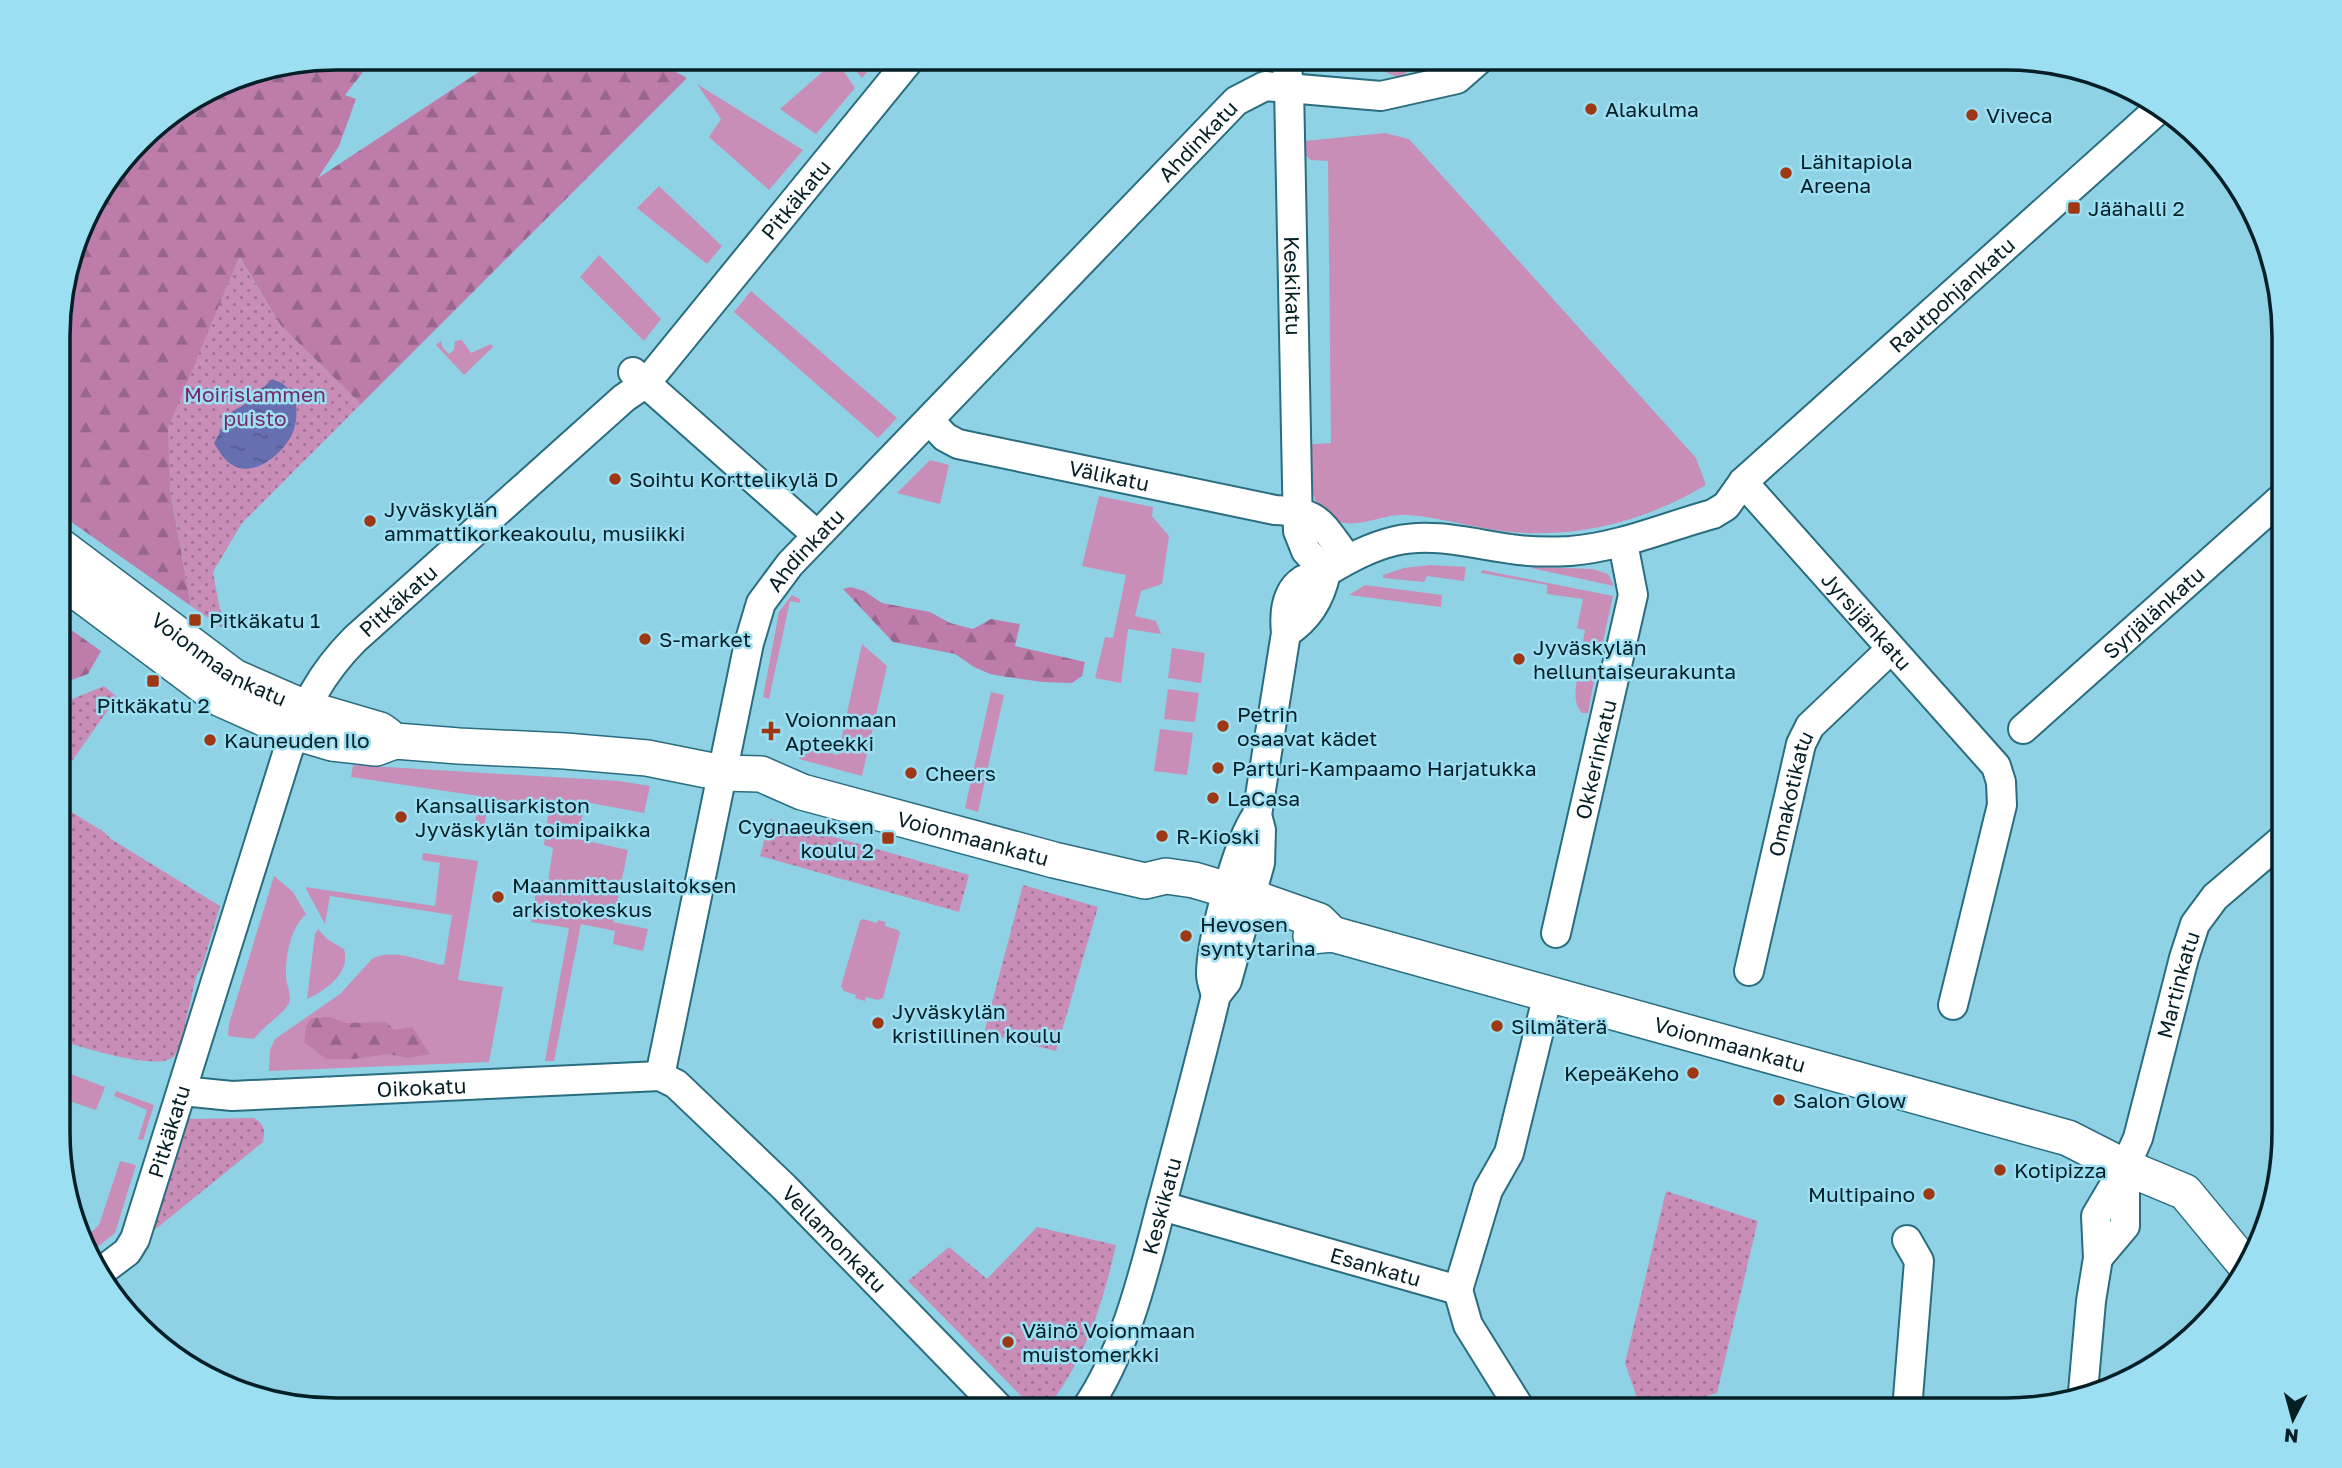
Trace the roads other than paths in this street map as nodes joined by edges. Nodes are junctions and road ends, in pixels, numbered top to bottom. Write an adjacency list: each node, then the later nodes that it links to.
1 (901, 70): 6 (street, Pitkäkatu)
2 (1287, 70): 4 (street, Keskikatu)
3 (1467, 70): 4 (street, Ahdinkatu)
4 (1289, 87): 7 (street, Ahdinkatu); 9 (street, Keskikatu)
5 (2153, 114): 8 (street, Rautpohjankatu)
6 (640, 377): 11 (street); 17 (street, Pitkäkatu)
7 (930, 421): 9 (street, Välikatu); 11 (street, Ahdinkatu)
8 (1743, 482): 12 (street, Rautpohjankatu); 16 (street, Jyrsijänkatu)
9 (1297, 511): 14 (street)
10 (2272, 511): 18 (street, Syrjälänkatu)
11 (817, 535): 19 (street, Ahdinkatu)
12 (1623, 543): 14 (street, Rautpohjankatu); 22 (street, Okkerinkatu)
13 (70, 554): 17 (main road, Voionmaankatu)
14 (1336, 565): 21 (street, Keskikatu)
15 (70, 586): 17 (main road, Voionmaankatu)
16 (1891, 649): 23 (street, Omakotikatu); 25 (street, Jyrsijänkatu)
17 (300, 720): 19 (main road, Voionmaankatu); 27 (street, Pitkäkatu)
18 (2023, 729)
19 (722, 773): 21 (main road, Voionmaankatu); 26 (street, Ahdinkatu)
20 (2272, 848): 28 (street, Martinkatu)
21 (1237, 905): 24 (main road, Voionmaankatu); 29 (street, Keskikatu)
22 (1556, 933)
23 (1749, 971)
24 (1548, 994): 28 (main road, Voionmaankatu); 33 (street)
25 (1953, 1005)
26 (660, 1076): 27 (street, Oikokatu); 35 (street, Vellamonkatu)
27 (182, 1091): 32 (street, Pitkäkatu)
28 (2125, 1167): 31 (main road, Voionmaankatu); 34 (street)
29 (1161, 1206): 33 (street, Esankatu); 36 (street, Keskikatu)
30 (1907, 1240): 38 (street)
31 (2239, 1257)
32 (107, 1267)
33 (1458, 1290): 37 (street)
34 (2083, 1387)
35 (989, 1398)
36 (1091, 1398)
37 (1514, 1398)
38 (1908, 1398)

